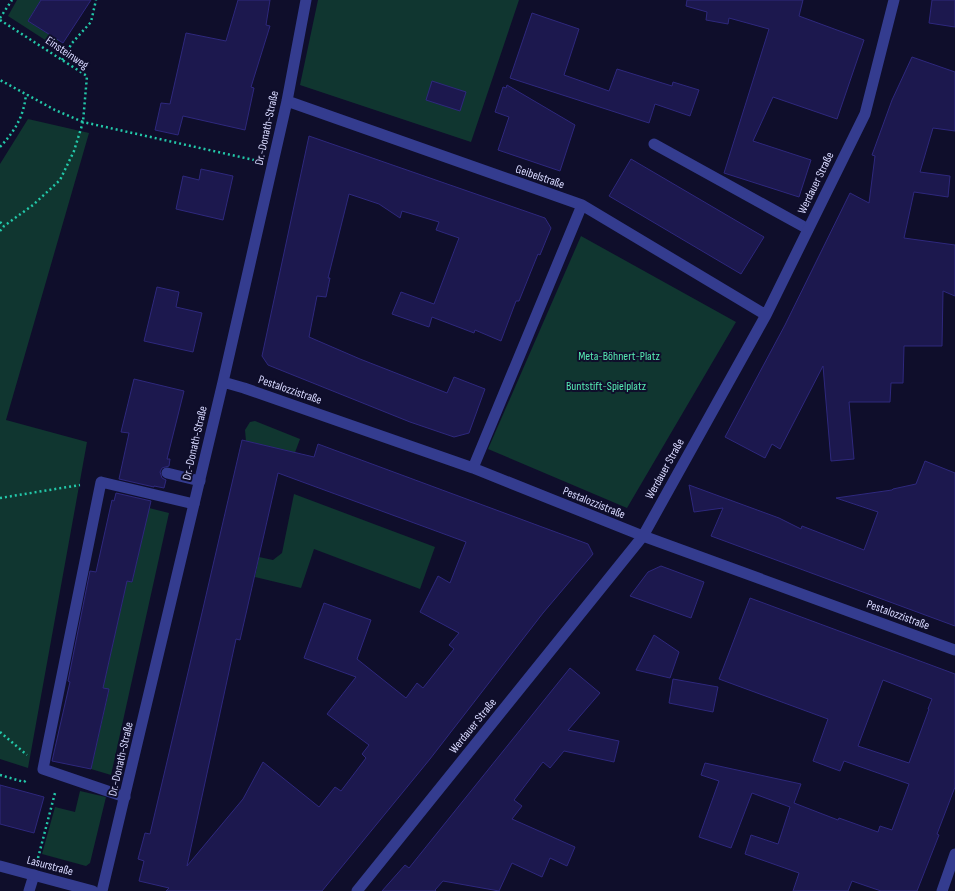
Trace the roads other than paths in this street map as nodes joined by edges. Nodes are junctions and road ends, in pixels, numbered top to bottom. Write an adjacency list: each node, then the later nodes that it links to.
1 (306, 0): 3 (street, Dr.-Donath-Straße)
2 (894, 0): 6 (street, Werdauer Straße)
3 (286, 101): 5 (street, Geibelstraße); 8 (street, Dr.-Donath-Straße)
4 (654, 144): 6 (street)
5 (582, 205): 7 (street, Geibelstraße); 9 (street)
6 (808, 229): 7 (street, Werdauer Straße)
7 (766, 315): 13 (street, Werdauer Straße)
8 (223, 382): 9 (street, Pestalozzistraße); 11 (street, Dr.-Donath-Straße)
9 (473, 468): 13 (street, Pestalozzistraße)
10 (167, 473): 11 (street)
11 (200, 481): 12 (street, Dr.-Donath-Straße)
12 (194, 504): 15 (street, Dr.-Donath-Straße); 15 (street)
13 (642, 536): 14 (street, Pestalozzistraße); 22 (street, Werdauer Straße)
14 (955, 650)
15 (125, 796): 21 (street, Dr.-Donath-Straße)
16 (955, 854): 23 (street)
17 (0, 866): 18 (street, Lasurstraße)
18 (34, 876): 19 (street); 20 (street, Lasurstraße)
19 (30, 891)
20 (93, 891)
21 (102, 891)
22 (357, 891)
23 (942, 891)

